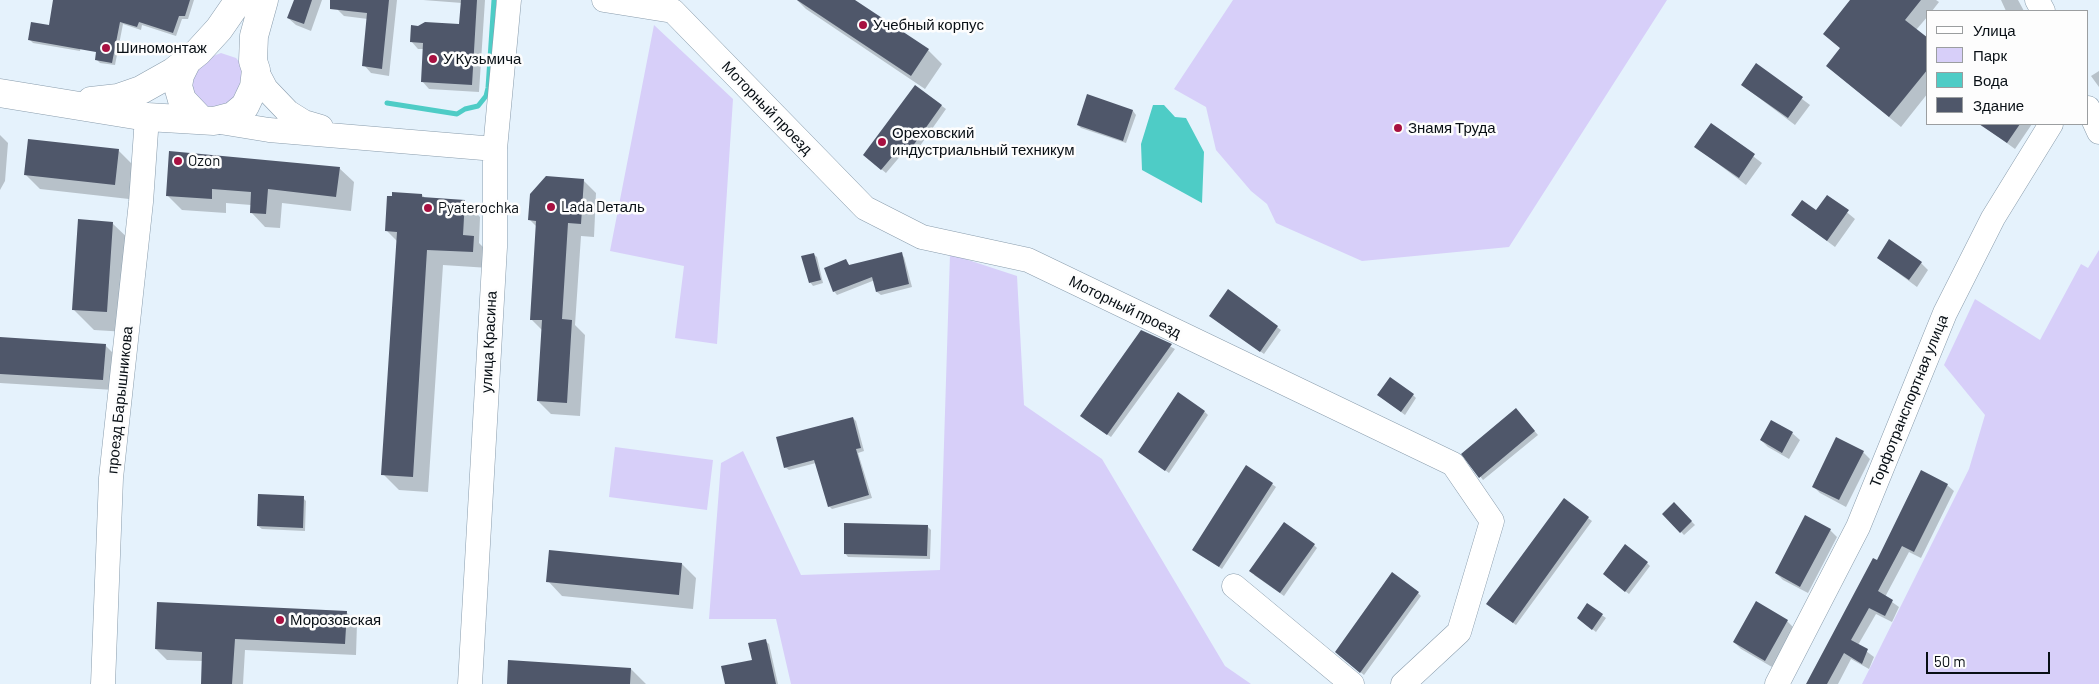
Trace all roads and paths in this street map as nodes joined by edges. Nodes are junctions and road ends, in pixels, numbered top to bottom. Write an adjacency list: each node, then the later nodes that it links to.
1 (239, 0): 5 (main road)
2 (264, 0): 6 (main road)
3 (509, 0): 15 (street, улица Красина)
4 (604, 0): 20 (street, Моторный проезд)
5 (192, 57): 6 (main road); 8 (main road); 11 (main road)
6 (255, 65): 11 (main road); 14 (street)
7 (0, 93): 8 (main road)
8 (67, 103): 10 (main road)
9 (2089, 110): 13 (street)
10 (147, 117): 11 (main road); 17 (street, проезд Барышникова)
11 (207, 120): 14 (street)
12 (2050, 125): 21 (street, Торфотранспортная улица)
13 (2099, 132)
14 (347, 135): 15 (street)
15 (495, 149): 18 (street, улица Красина)
16 (1234, 586): 19 (street)
17 (103, 684)
18 (470, 684)
19 (1352, 684)
20 (1403, 684)
21 (1777, 684)

